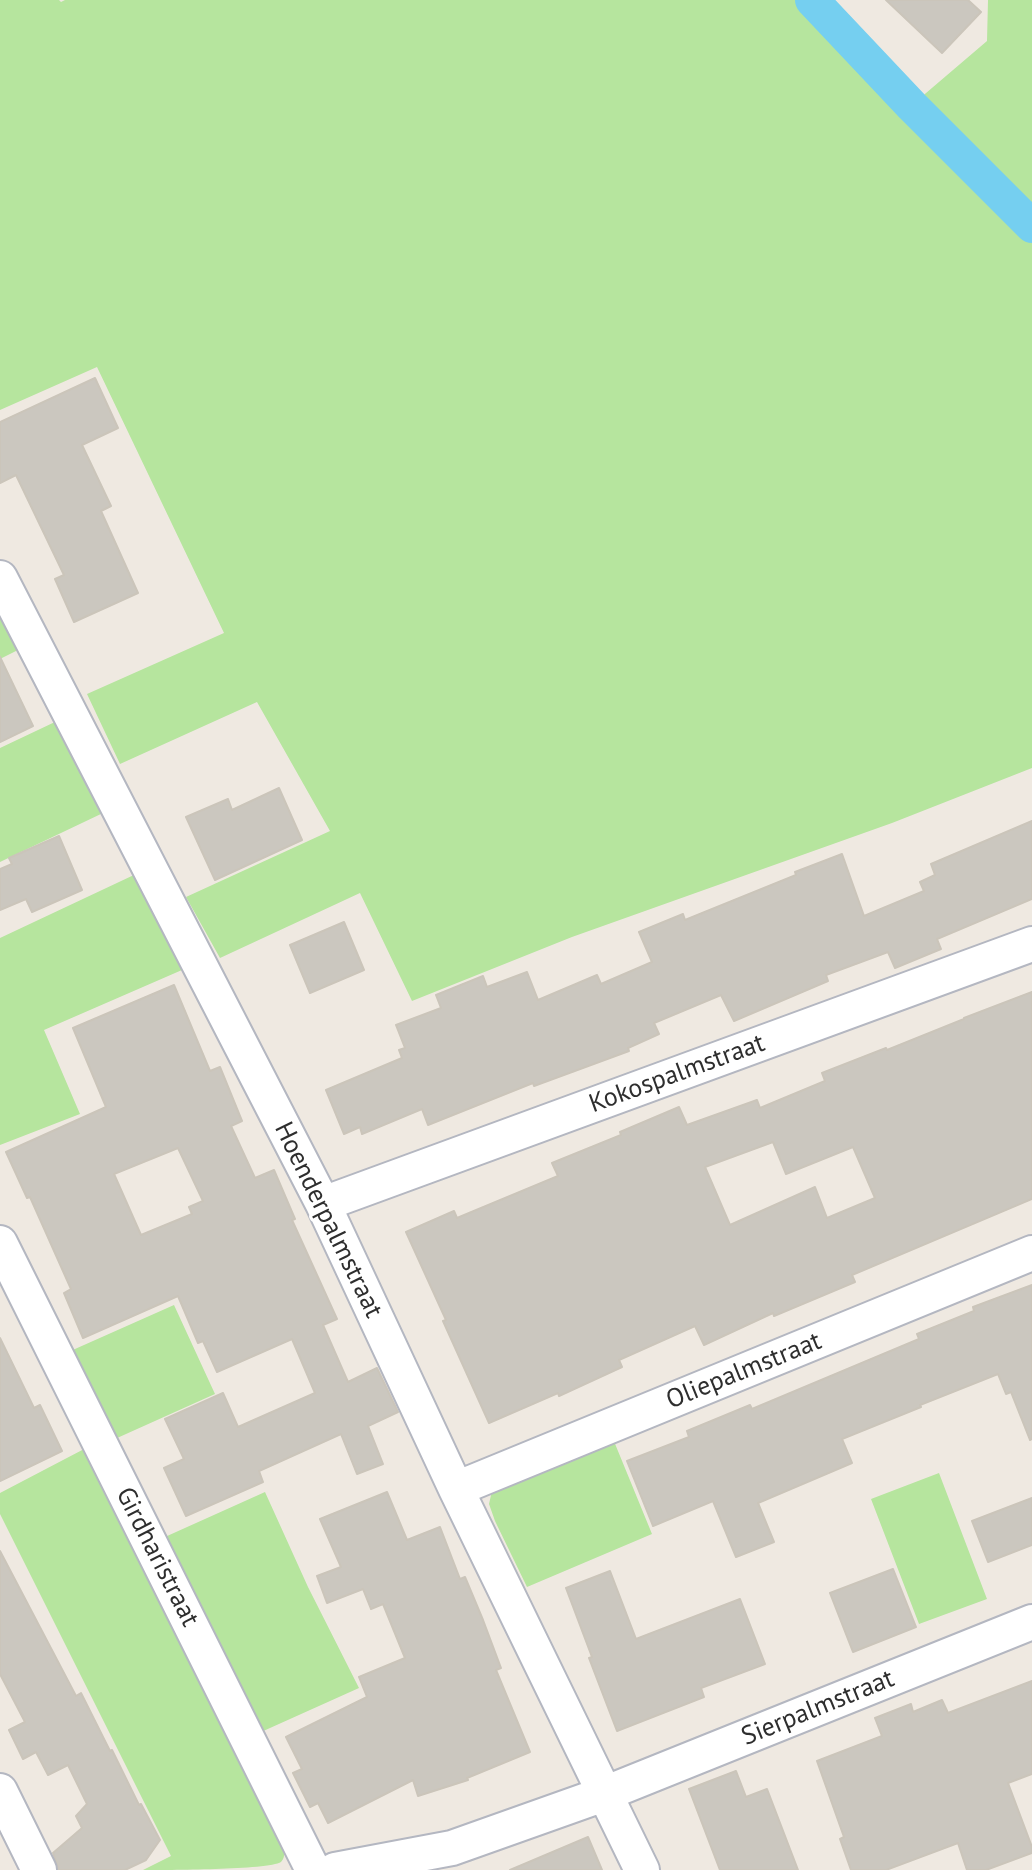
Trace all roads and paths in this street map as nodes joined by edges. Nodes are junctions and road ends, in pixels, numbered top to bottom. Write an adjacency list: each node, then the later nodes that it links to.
1 (0, 578): 3 (street, Hoenderpalmstraat)
2 (1032, 944): 3 (street, Kokospalmstraat)
3 (323, 1204): 6 (street, Hoenderpalmstraat)
4 (0, 1243): 11 (street, Girdharistraat)
5 (1032, 1253): 6 (street, Oliepalmstraat)
6 (456, 1489): 9 (street, Hoenderpalmstraat)
7 (1032, 1622): 9 (street, Sierpalmstraat)
8 (0, 1791): 10 (street)
9 (604, 1794): 12 (street, Sierpalmstraat); 13 (street, Hoenderpalmstraat)
10 (39, 1870)
11 (313, 1870)
12 (335, 1870)
13 (642, 1870)

